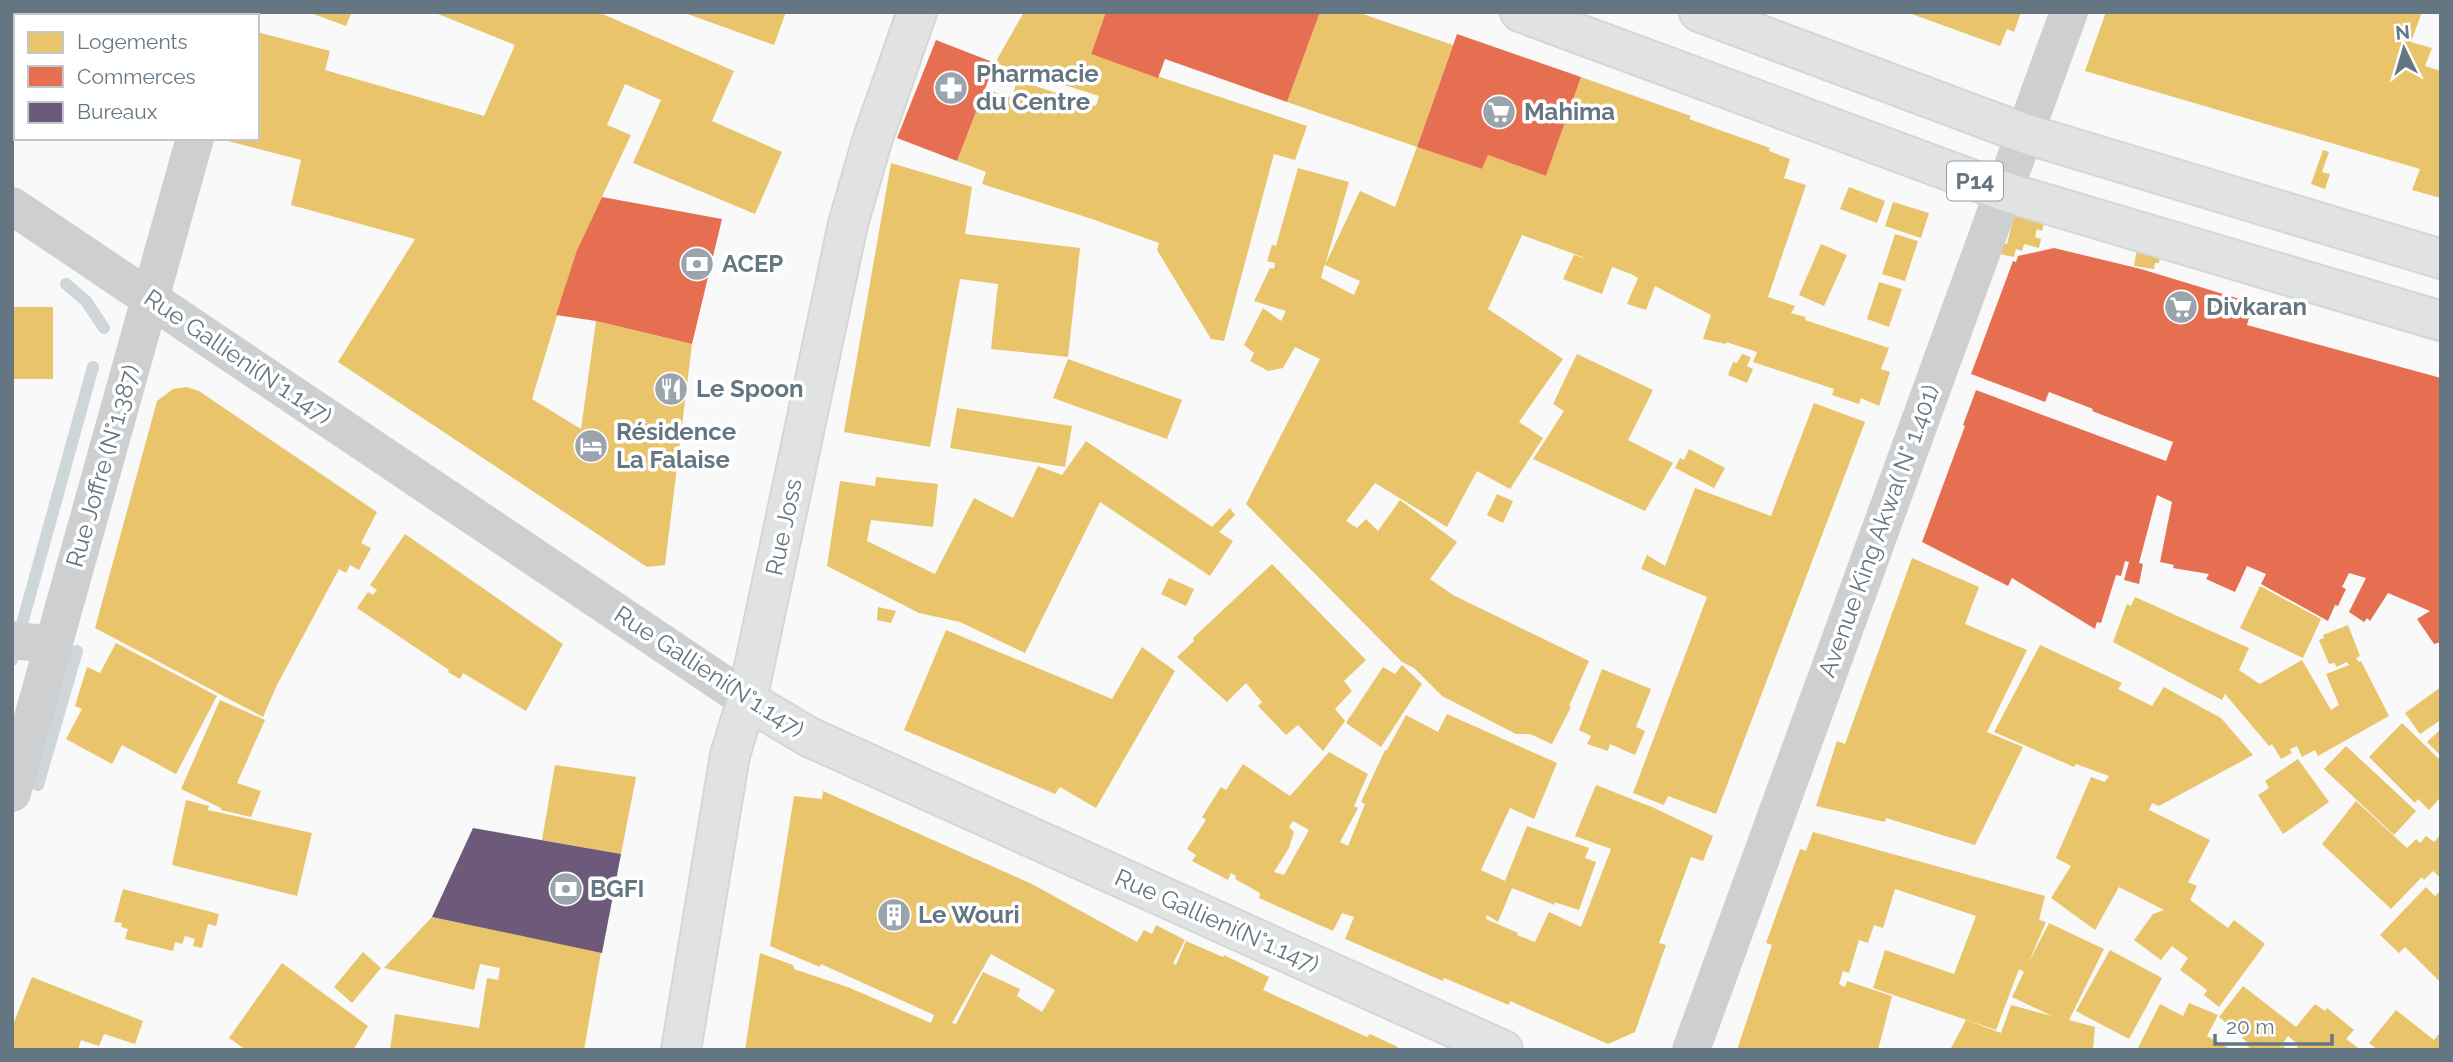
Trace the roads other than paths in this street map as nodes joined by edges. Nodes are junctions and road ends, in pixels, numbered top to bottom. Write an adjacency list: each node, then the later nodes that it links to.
1 (917, 12): 14 (main road, Rue Joss)
2 (1520, 12): 7 (main road, P14)
3 (1699, 12): 5 (main road, P14)
4 (2068, 12): 5 (street, Avenue King Akwa( N° 1.401))
5 (2023, 133): 7 (street, Avenue King Akwa( N° 1.401)); 9 (main road, P14)
6 (194, 140): 10 (street, Rue Joffre (N°1.387))
7 (2003, 191): 11 (main road, P14); 18 (street, Avenue King Akwa( N° 1.401))
8 (12, 206): 10 (street, Rue Gallieni(N°1.147))
9 (2441, 259)
10 (150, 298): 13 (street, Rue Joffre (N°1.387)); 14 (street, Rue Gallieni(N°1.147))
11 (2441, 321)
12 (12, 640): 13 (street)
13 (53, 645): 15 (street, Rue Joffre (N°1.387))
14 (747, 700): 16 (main road, Rue Joss); 17 (main road, Rue Gallieni(N°1.147))
15 (12, 793)
16 (681, 1050)
17 (1503, 1050)
18 (1691, 1050)

